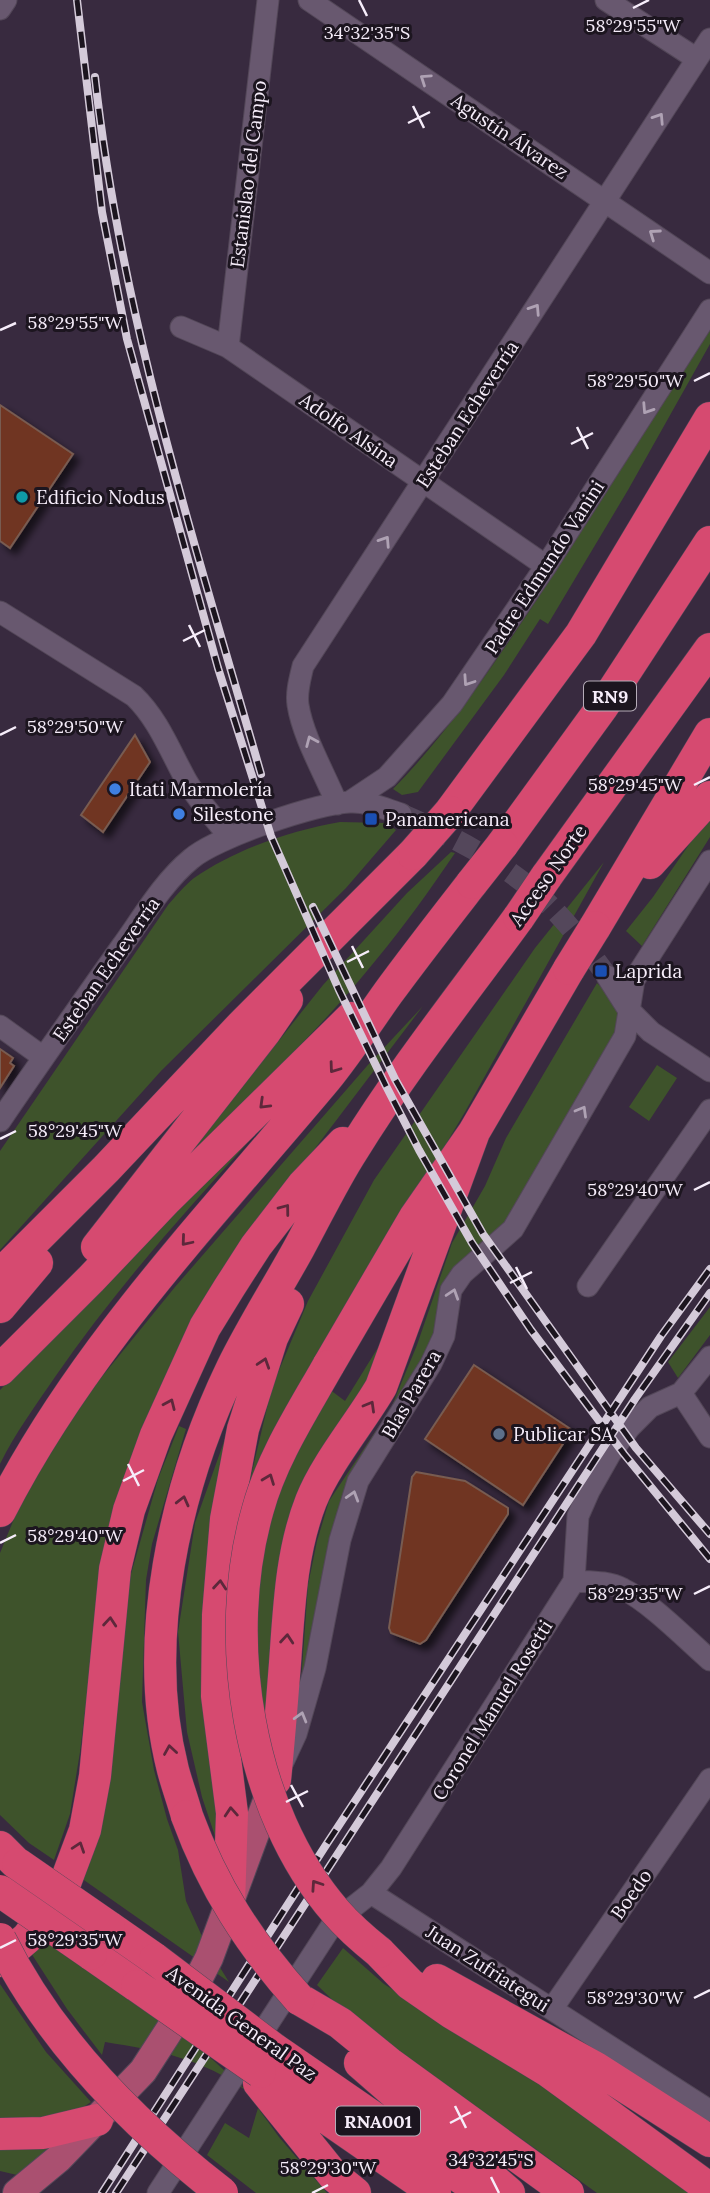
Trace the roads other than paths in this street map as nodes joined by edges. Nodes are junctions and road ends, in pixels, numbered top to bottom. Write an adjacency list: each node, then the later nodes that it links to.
1 (6, 0): 5 (street)
2 (268, 0): 12 (street, Estanislao del Campo)
3 (309, 0): 8 (street, Agustín Álvarez, one-way to 3)
4 (606, 0): 7 (street)
5 (0, 9)
6 (710, 39): 7 (street, Esteban Echeverría)
7 (697, 59): 8 (street, Esteban Echeverría, one-way to 7)
8 (605, 200): 9 (street, Agustín Álvarez, one-way to 8); 14 (street, Esteban Echeverría, one-way to 8)
9 (710, 273)
10 (710, 310): 16 (street, Padre Edmundo Vanini, one-way to 16)
11 (181, 327): 12 (street, Adolfo Alsina)
12 (228, 347): 14 (street, Adolfo Alsina)
13 (710, 418): 26 (highway, bridge)
14 (424, 482): 16 (street, Adolfo Alsina); 21 (street, Esteban Echeverría, one-way to 14)
15 (710, 542): 27 (highway, RN9, bridge)
16 (546, 566): 21 (street, Padre Edmundo Vanini, one-way to 21)
17 (0, 612): 23 (street)
18 (710, 649): 33 (highway, Acceso Norte / RN9, bridge)
19 (710, 734): 25 (highway)
20 (710, 797): 25 (highway)
21 (344, 803): 22 (street); 23 (street, Esteban Echeverría)
22 (401, 814)
23 (230, 837): 31 (street, Esteban Echeverría)
24 (710, 861): 29 (street, Blas Parera)
25 (601, 918): 36 (highway, bridge)
26 (322, 946): 38 (highway); 42 (highway)
27 (417, 953): 42 (highway, one-way to 42); 47 (highway, one-way to 47)
28 (607, 976): 29 (street)
29 (628, 1009): 32 (street); 51 (street, Blas Parera, one-way to 29)
30 (0, 1027): 31 (street)
31 (43, 1057): 35 (street, Esteban Echeverría)
32 (710, 1071)
33 (384, 1101): 37 (highway); 58 (highway, one-way to 33)
34 (710, 1110): 40 (street)
35 (0, 1121)
36 (474, 1132): 51 (highway, one-way to 36); 57 (highway, one-way to 36, bridge)
37 (351, 1153): 55 (highway, one-way to 37); 60 (highway, one-way to 37, bridge)
38 (106, 1168): 39 (highway); 41 (highway)
39 (0, 1275)
40 (588, 1286)
41 (0, 1307)
42 (37, 1331): 44 (highway)
43 (710, 1357): 45 (street, Coronel Manuel Rosetti)
44 (0, 1370)
45 (681, 1392): 46 (street); 48 (street, Coronel Manuel Rosetti)
46 (710, 1437)
47 (0, 1511)
48 (573, 1581): 49 (street); 54 (street, Coronel Manuel Rosetti)
49 (710, 1660)
50 (710, 1779): 59 (street, Boedo)
51 (275, 1780): 55 (main road)
52 (9, 1857): 61 (highway, Avenida General Paz / RNA001, bridge)
53 (0, 1891): 61 (highway, Avenida General Paz / RNA001, bridge)
54 (371, 1893): 59 (street, Juan Zufriategui); 68 (street, Coronel Manuel Rosetti)
55 (229, 1905): 63 (main road)
56 (0, 1939): 69 (highway, bridge)
57 (380, 1953): 65 (highway); 66 (highway)
58 (0, 1961)
59 (552, 2009): 62 (street, Juan Zufriategui)
60 (334, 2029): 73 (highway); 74 (highway)
61 (257, 2064): 70 (highway); 71 (highway, Avenida General Paz / RNA001); 72 (highway, Avenida General Paz / RNA001)
62 (710, 2111)
63 (97, 2120): 64 (highway); 67 (main road)
64 (0, 2134)
65 (710, 2141)
66 (710, 2189)
67 (23, 2191)
68 (158, 2193)
69 (222, 2193)
70 (355, 2193)
71 (435, 2193)
72 (483, 2193)
73 (509, 2193)
74 (568, 2193)

